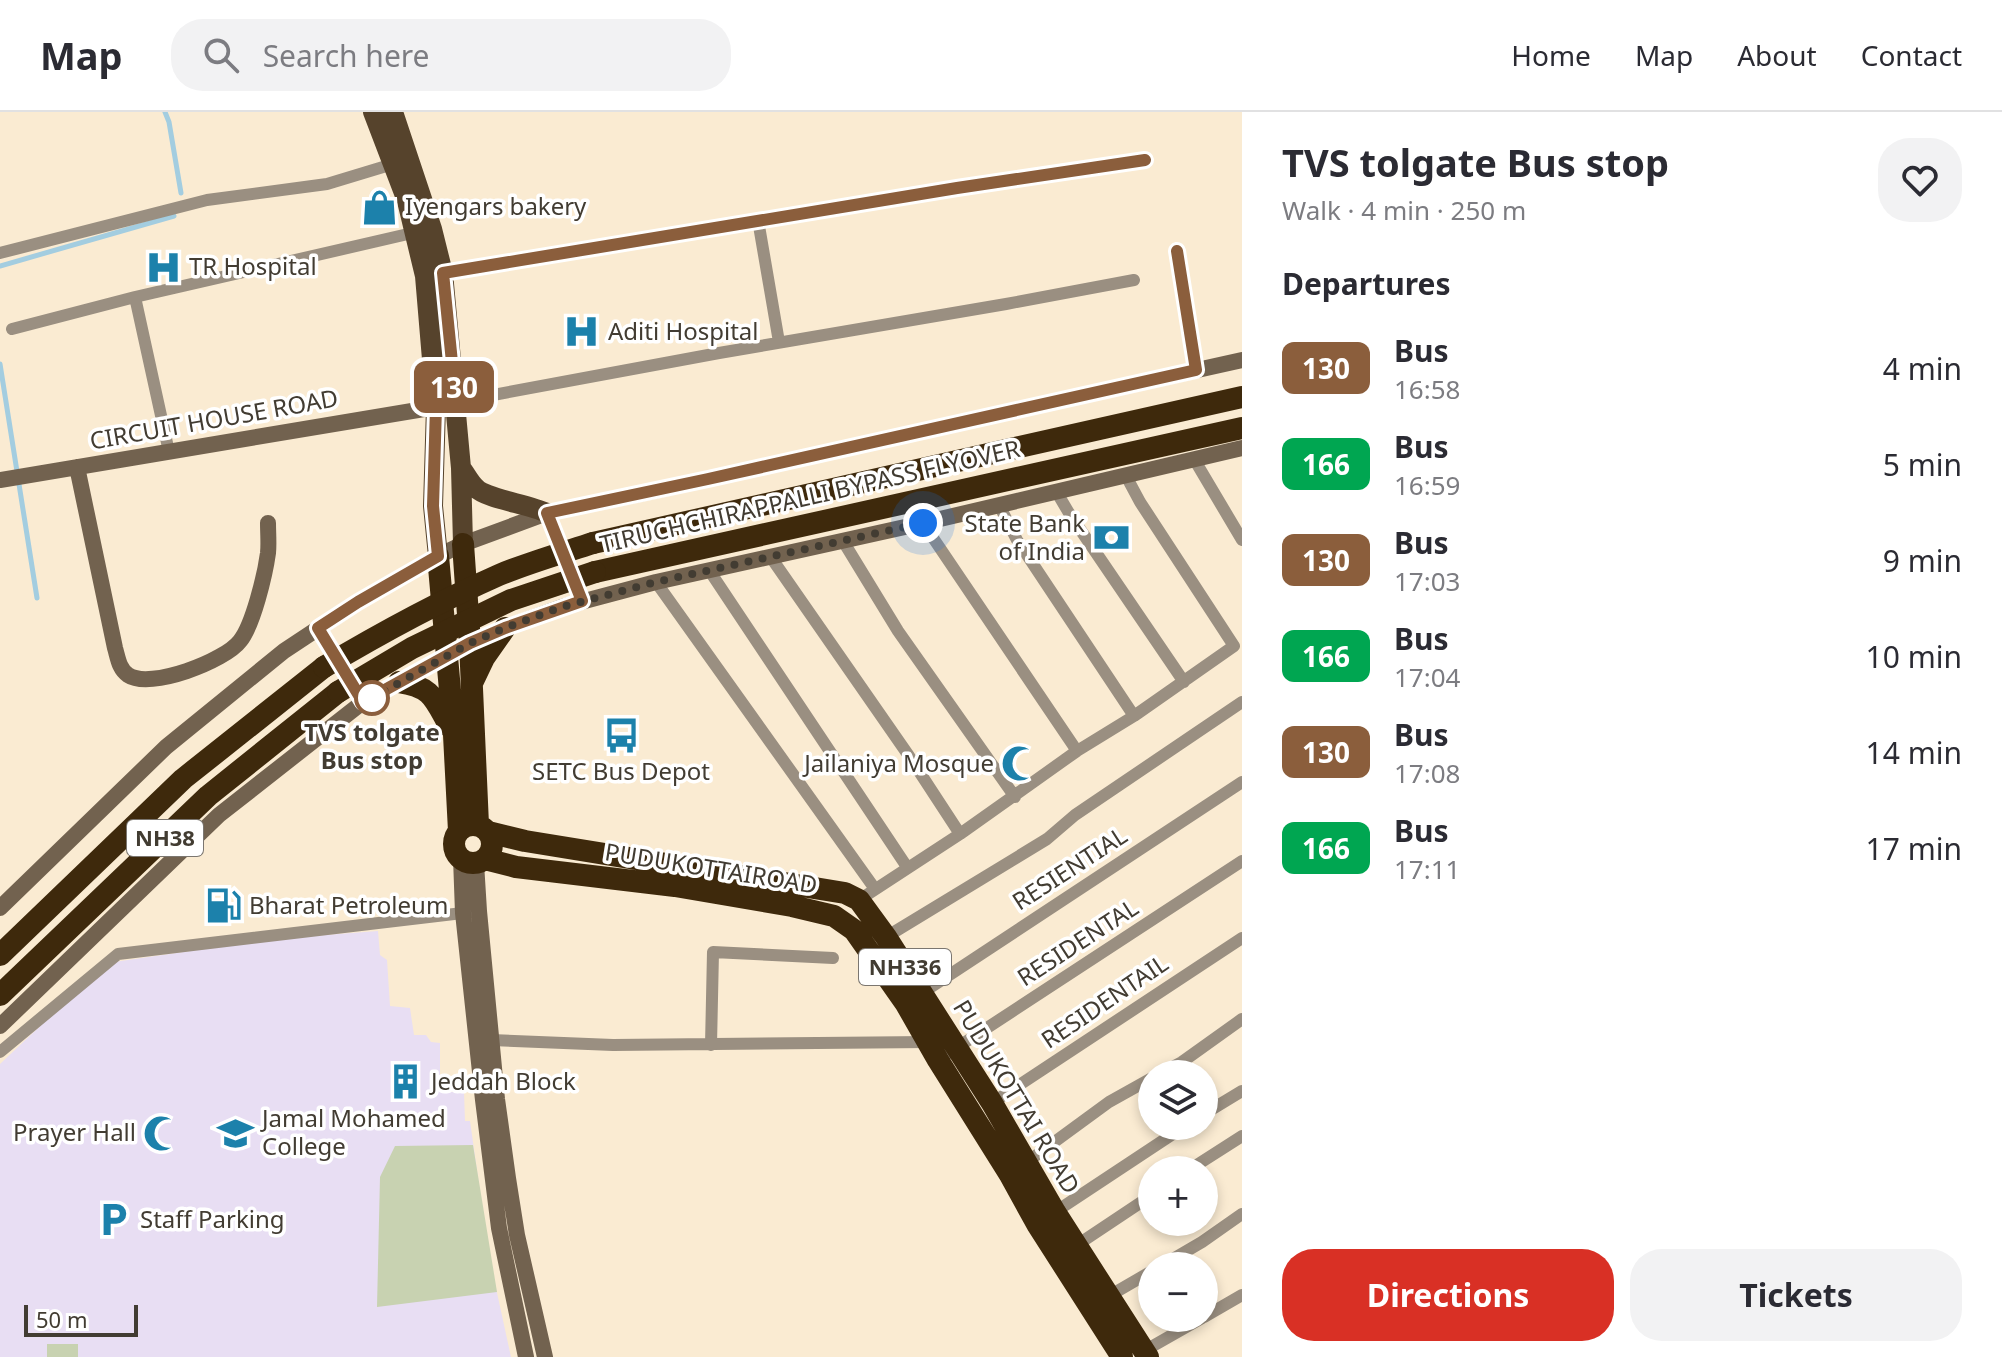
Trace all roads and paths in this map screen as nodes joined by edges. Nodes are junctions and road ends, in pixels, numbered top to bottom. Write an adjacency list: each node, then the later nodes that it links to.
1 (373, 112): 4 (main road)
2 (393, 112): 6 (main road)
3 (1145, 160): 5 (street)
4 (393, 164): 6 (main road); 8 (street)
5 (758, 220): 9 (street); 13 (street)
6 (423, 231): 9 (main road); 11 (street); 17 (main road)
7 (1177, 251): 15 (street)
8 (0, 253)
9 (443, 273): 17 (main road)
10 (1134, 280): 13 (street)
11 (135, 297): 12 (street); 20 (street)
12 (12, 329)
13 (779, 342): 17 (street)
14 (1242, 360): 15 (street)
15 (1196, 370): 28 (street)
16 (1242, 397): 65 (highway, TIRUCHCHIRAPPALLI BYPASS FLYOVER / NH38, bridge)
17 (446, 404): 20 (street, CIRCUIT HOUSE ROAD); 23 (main road); 34 (main road)
18 (1242, 428): 68 (highway, TIRUCHCHIRAPPALLI BYPASS FLYOVER / NH38, bridge)
19 (1242, 448): 21 (street)
20 (169, 452): 22 (street, CIRCUIT HOUSE ROAD)
21 (1194, 459): 24 (street); 31 (street)
22 (77, 467): 25 (street, CIRCUIT HOUSE ROAD); 29 (street)
23 (461, 468): 28 (main road); 33 (main road)
24 (1125, 474): 26 (street); 42 (street)
25 (5, 480)
26 (1056, 491): 27 (street); 45 (street)
27 (999, 505): 30 (street); 49 (street)
28 (547, 513): 33 (street); 38 (street)
29 (268, 523)
30 (923, 523): 32 (street); 51 (street)
31 (1242, 540)
32 (843, 541): 35 (street); 54 (street)
33 (463, 544): 34 (street); 41 (highway)
34 (438, 556): 39 (street); 43 (highway)
35 (770, 556): 36 (street); 56 (street)
36 (709, 570): 37 (street); 59 (street)
37 (656, 582): 38 (street); 60 (street)
38 (582, 601): 40 (street)
39 (318, 628): 47 (street); 61 (street)
40 (505, 628): 41 (street); 46 (highway)
41 (470, 643): 43 (street); 46 (highway)
42 (1238, 644): 45 (street)
43 (447, 655): 44 (street); 50 (highway)
44 (399, 682): 47 (street); 50 (highway)
45 (1184, 682): 49 (street)
46 (472, 684): 52 (highway)
47 (363, 702): 70 (street)
48 (1242, 702): 63 (street)
49 (1134, 716): 51 (street)
50 (454, 735): 52 (highway)
51 (1077, 751): 54 (street)
52 (466, 778): 55 (highway)
53 (1242, 782): 67 (street, RESIENTIAL)
54 (1015, 797): 56 (street)
55 (475, 830): 57 (highway); 57 (highway); 60 (highway)
56 (960, 834): 59 (street)
57 (474, 860): 62 (street); 73 (highway, PUDUKOTTAIROAD / NH336)
58 (1242, 861): 73 (street, RESIDENTAL)
59 (907, 867): 60 (street)
60 (867, 895): 63 (highway, PUDUKOTTAI ROAD / NH336)
61 (0, 908)
62 (471, 912): 71 (street); 74 (street); 78 (street)
63 (886, 937): 67 (highway, PUDUKOTTAI ROAD / NH336)
64 (1242, 938): 79 (street, RESIDENTAIL)
65 (0, 955)
66 (833, 958): 72 (street)
67 (922, 993): 73 (highway, PUDUKOTTAI ROAD / NH336)
68 (0, 995)
69 (1242, 1019): 75 (street)
70 (0, 1026)
71 (491, 1040): 72 (street); 78 (street)
72 (711, 1045): 73 (street)
73 (941, 1050): 79 (highway, PUDUKOTTAI ROAD / NH336); 98 (highway, PUDUKOTTAIROAD / NH336)
74 (0, 1052)
75 (1185, 1060)
76 (1138, 1086): 84 (street)
77 (1242, 1091): 80 (street)
78 (490, 1100): 96 (street); 97 (street)
79 (992, 1103): 84 (highway, PUDUKOTTAI ROAD / NH336)
80 (1218, 1106)
81 (1242, 1136): 83 (street)
82 (1164, 1140): 86 (street)
83 (1211, 1156)
84 (1027, 1162): 86 (highway, PUDUKOTTAI ROAD / NH336)
85 (1138, 1204): 88 (street)
86 (1055, 1212): 88 (highway, PUDUKOTTAI ROAD / NH336)
87 (1242, 1214): 89 (street)
88 (1077, 1245): 92 (highway, PUDUKOTTAI ROAD / NH336)
89 (1185, 1252)
90 (1138, 1279): 92 (street)
91 (1242, 1295): 93 (street)
92 (1109, 1296): 95 (highway, PUDUKOTTAI ROAD / NH336)
93 (1218, 1309)
94 (1181, 1332): 95 (street)
95 (1146, 1354)
96 (526, 1357)
97 (545, 1357)
98 (1122, 1357)

